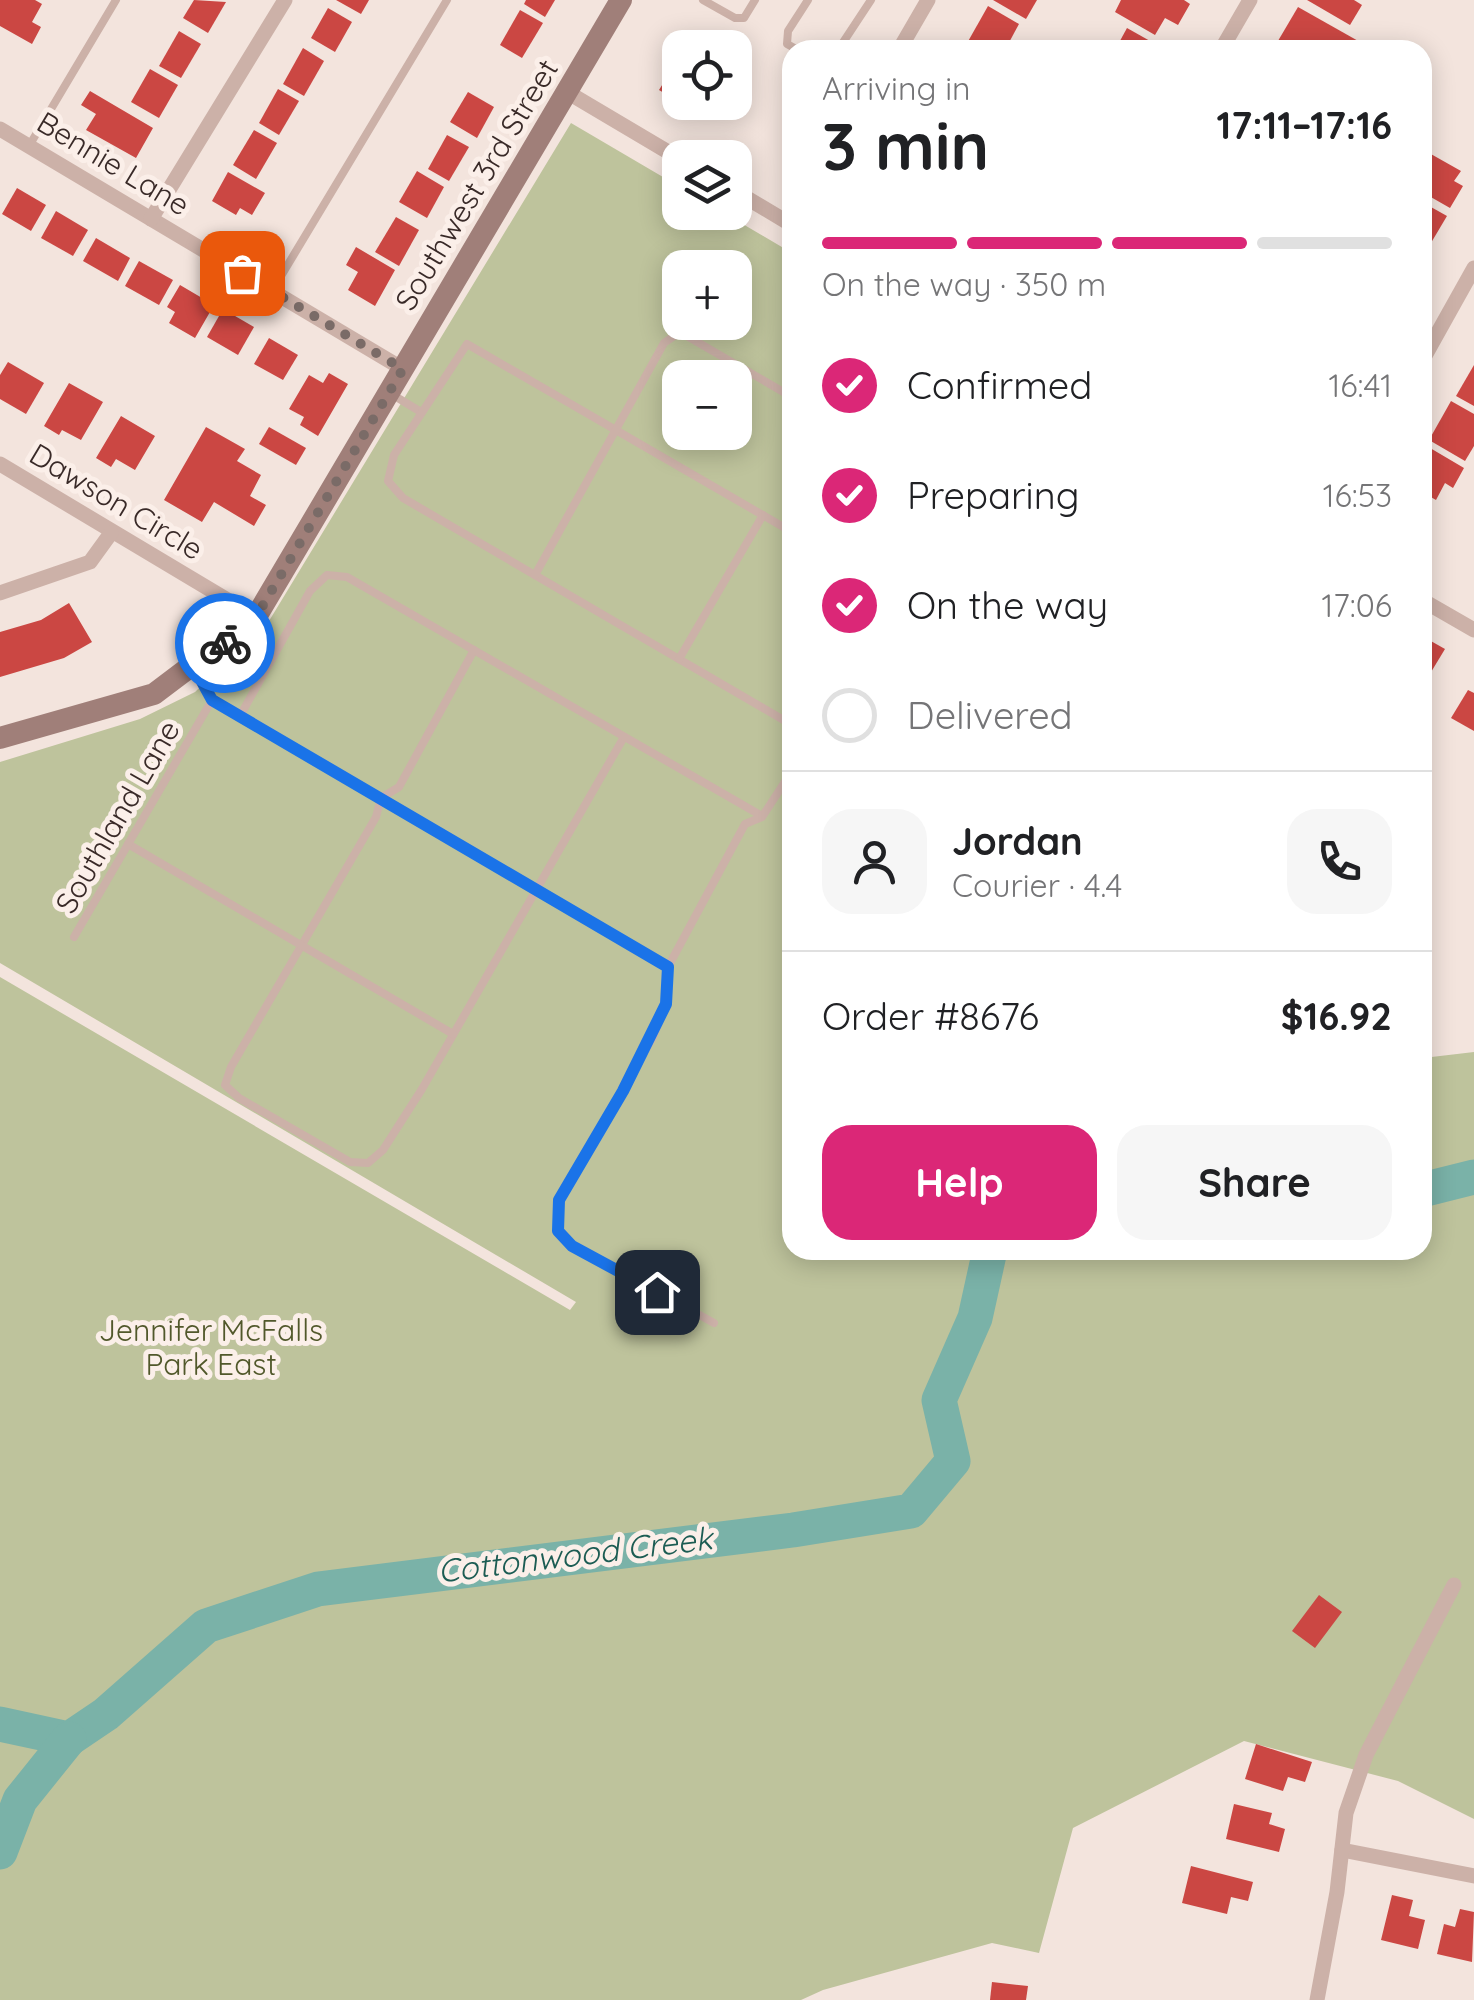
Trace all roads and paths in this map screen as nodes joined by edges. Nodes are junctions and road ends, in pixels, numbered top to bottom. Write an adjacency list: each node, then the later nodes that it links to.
1 (116, 0): 17 (lane)
2 (285, 0): 20 (street)
3 (447, 0): 23 (lane)
4 (621, 0): 15 (street, Southwest 3rd Street)
5 (703, 0): 6 (lane)
6 (755, 0)
7 (808, 0): 11 (lane)
8 (872, 0): 12 (lane)
9 (1250, 0): 14 (street)
10 (925, 1): 13 (street)
11 (787, 40)
12 (845, 40)
13 (904, 40)
14 (1227, 40)
15 (567, 92): 18 (street); 25 (street, Southwest 3rd Street)
16 (0, 128): 17 (street, Bennie Lane)
17 (29, 146): 20 (street, Bennie Lane)
18 (662, 148)
19 (752, 201): 21 (street)
20 (152, 219): 23 (street, Bennie Lane)
21 (782, 220)
22 (1474, 268): 24 (street)
23 (272, 291): 25 (street, Bennie Lane)
24 (1432, 343)
25 (403, 369): 27 (street, Southwest 3rd Street)
26 (782, 391): 29 (lane)
27 (389, 393): 28 (lane); 37 (street, Southwest 3rd Street)
28 (421, 412): 29 (lane); 34 (lane)
29 (616, 430): 31 (lane); 34 (lane)
30 (0, 464): 33 (street, Dawson Circle)
31 (764, 515): 32 (lane); 40 (lane)
32 (782, 526)
33 (111, 533): 35 (street); 37 (street, Dawson Circle)
34 (535, 575): 40 (lane)
35 (0, 593)
36 (1432, 606): 38 (street)
37 (256, 617): 41 (street, Southwest 3rd Street)
38 (1474, 630)
39 (474, 650): 43 (lane); 45 (lane); 48 (lane)
40 (680, 659): 44 (lane)
41 (194, 667): 42 (lane, Southland Lane); 46 (street, Southwest 3rd Street)
42 (212, 700): 43 (lane); 50 (lane, Southland Lane)
43 (240, 716): 48 (lane)
44 (782, 719)
45 (624, 737): 49 (lane); 51 (lane)
46 (0, 738)
47 (782, 785): 49 (lane)
48 (381, 798): 51 (lane); 53 (lane)
49 (762, 816): 54 (lane)
50 (128, 844): 52 (lane, Southland Lane); 53 (lane)
51 (534, 888): 54 (lane); 55 (lane)
52 (74, 937)
53 (302, 946): 55 (lane); 55 (lane)
54 (668, 967): 56 (lane)
55 (452, 1034)
56 (714, 1323)
57 (1454, 1584): 58 (street)
58 (1342, 1850): 59 (street); 60 (street)
59 (1474, 1876)
60 (1317, 2000)

